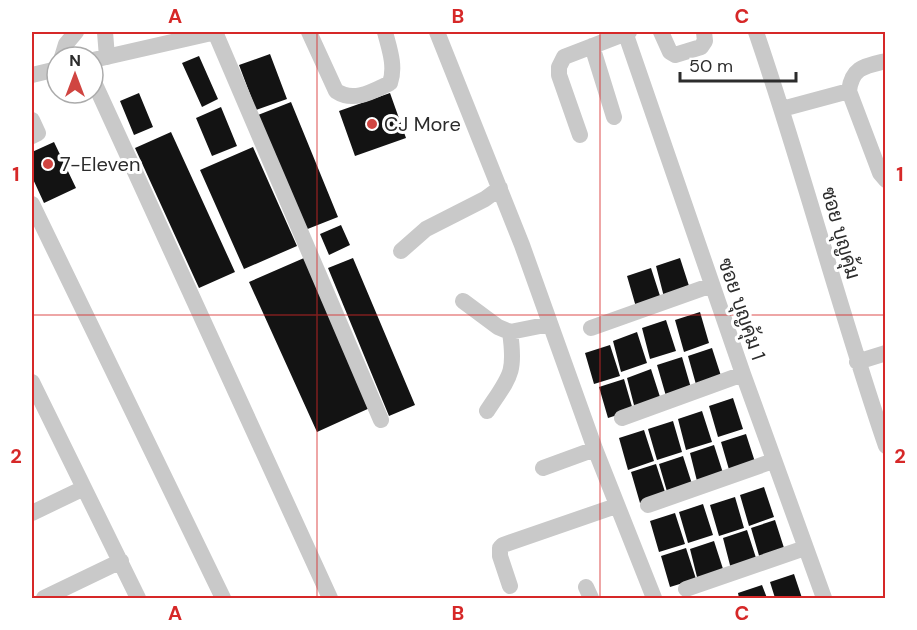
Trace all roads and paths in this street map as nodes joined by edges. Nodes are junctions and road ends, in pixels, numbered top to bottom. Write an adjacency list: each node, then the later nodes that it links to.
1 (75, 32): 10 (street)
2 (216, 32): 12 (street); 36 (street)
3 (309, 32): 4 (street)
4 (385, 32)
5 (437, 32): 22 (street)
6 (626, 32): 11 (street); 25 (street, ซอย บุญคุ้ม 1)
7 (660, 32): 8 (street)
8 (704, 32)
9 (756, 32): 16 (street, ซอย บุญคุ้ม)
10 (66, 45)
11 (592, 46): 17 (street); 19 (street)
12 (105, 58)
13 (885, 61): 14 (street)
14 (849, 91): 16 (street); 21 (street)
15 (104, 105): 52 (street)
16 (782, 109): 31 (street, ซอย บุญคุ้ม)
17 (614, 117)
18 (32, 120): 20 (street)
19 (580, 135)
20 (32, 136)
21 (885, 180)
22 (500, 188): 24 (street); 27 (street)
23 (32, 204): 51 (street)
24 (401, 251)
25 (712, 285): 28 (street); 32 (street, ซอย บุญคุ้ม 1)
26 (463, 301): 29 (street)
27 (550, 324): 29 (street); 38 (street)
28 (591, 328)
29 (510, 332): 34 (street)
30 (885, 353): 31 (street)
31 (857, 362): 37 (street, ซอย บุญคุ้ม)
32 (743, 374): 35 (street); 39 (street, ซอย บุญคุ้ม 1)
33 (32, 382): 41 (street)
34 (487, 411)
35 (622, 418)
36 (381, 420)
37 (885, 446)
38 (595, 449): 40 (street); 43 (street)
39 (773, 461): 42 (street); 45 (street, ซอย บุญคุ้ม 1)
40 (543, 468)
41 (84, 488): 44 (street); 46 (street)
42 (648, 505)
43 (616, 506): 47 (street); 53 (street)
44 (32, 513)
45 (805, 548): 48 (street); 54 (street, ซอย บุญคุ้ม 1)
46 (121, 561): 49 (street); 50 (street)
47 (510, 586)
48 (686, 589)
49 (44, 598)
50 (138, 598)
51 (223, 598)
52 (330, 598)
53 (654, 598)
54 (824, 598)

